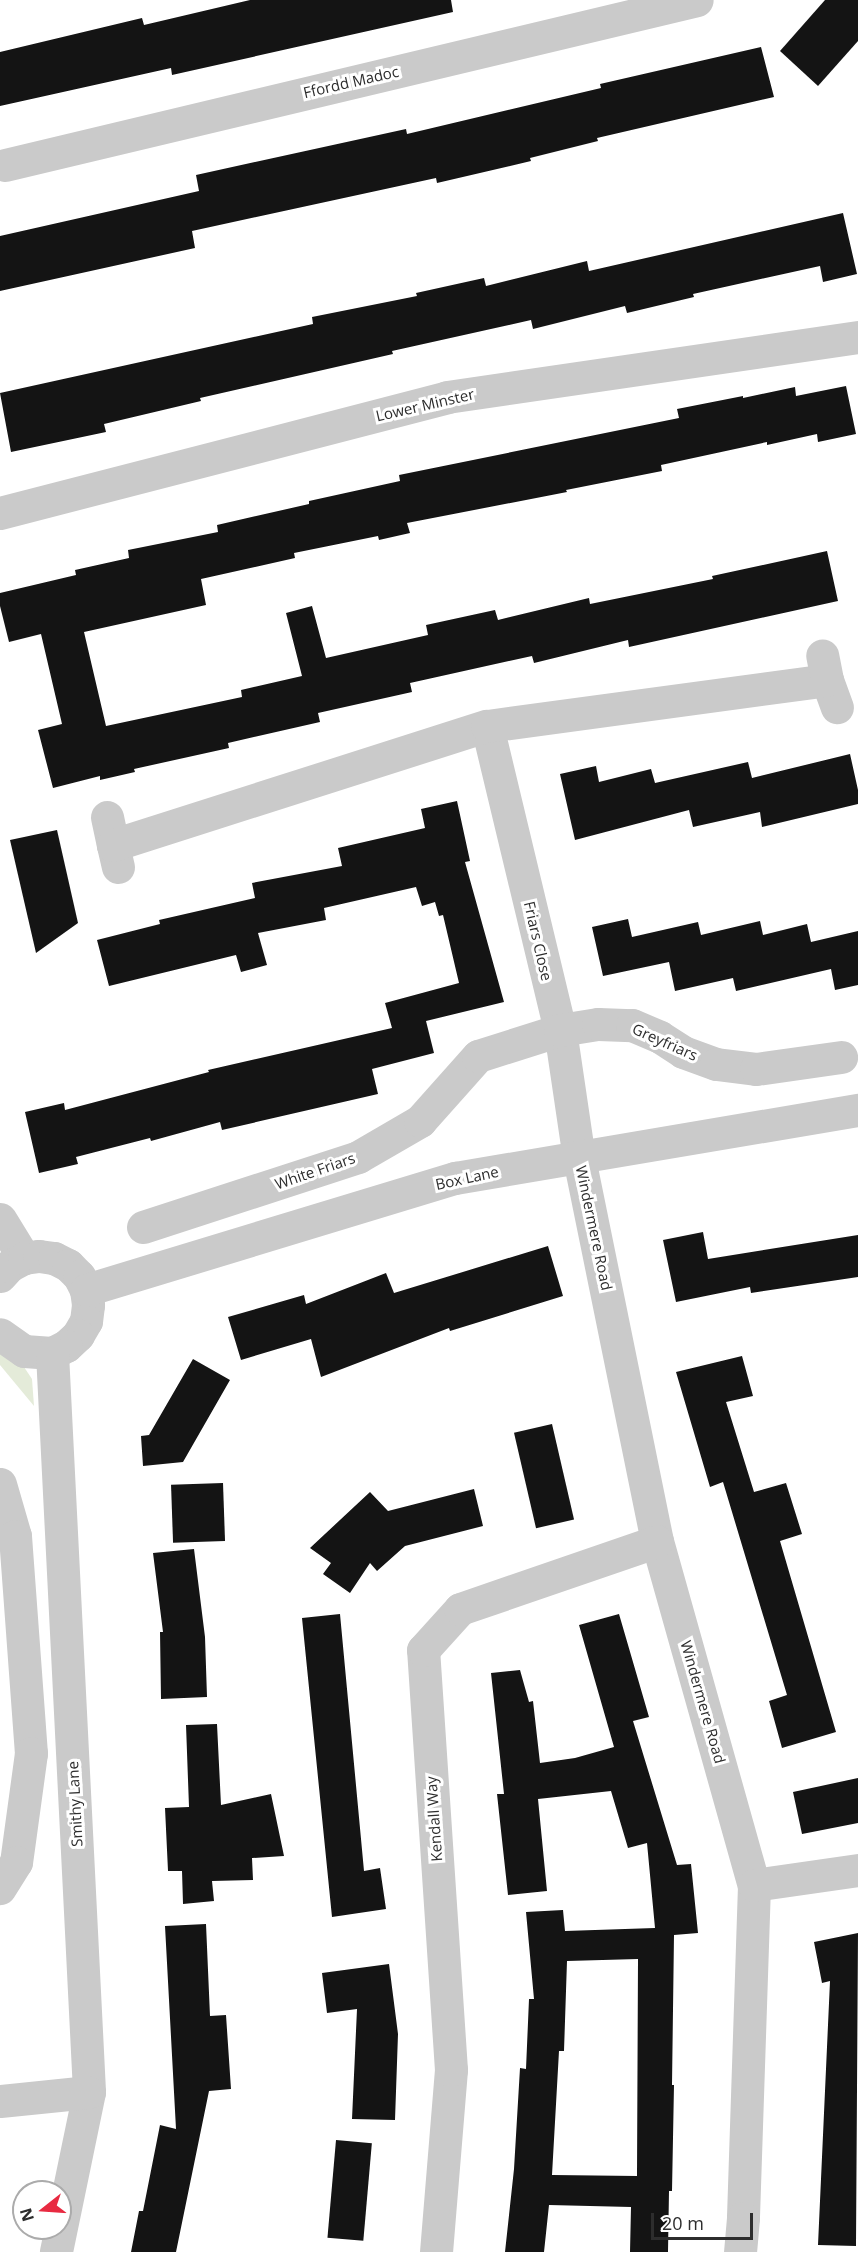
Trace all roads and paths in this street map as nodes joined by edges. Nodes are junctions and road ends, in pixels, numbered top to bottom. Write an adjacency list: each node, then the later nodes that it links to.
1 (697, 0): 2 (street, Ffordd Madoc)
2 (5, 165)
3 (858, 337): 4 (street, Lower Minster)
4 (0, 513)
5 (829, 681): 6 (street)
6 (487, 726): 7 (street); 8 (street, Friars Close)
7 (113, 843)
8 (560, 1030): 9 (street, Greyfriars); 11 (street, Friars Close); 13 (street, White Friars)
9 (841, 1057)
10 (858, 1110): 11 (street, Box Lane)
11 (579, 1158): 15 (street, Box Lane); 19 (street, Windermere Road)
12 (0, 1219): 14 (street)
13 (143, 1227)
14 (12, 1267): 15 (street)
15 (86, 1290): 17 (street)
16 (0, 1334): 17 (street)
17 (52, 1353): 23 (street, Smithy Lane)
18 (0, 1484): 22 (street)
19 (657, 1541): 21 (street, Windermere Road); 26 (street, Kendall Way)
20 (858, 1870): 21 (street)
21 (754, 1885): 27 (street, Windermere Road)
22 (0, 1888)
23 (89, 2092): 24 (street); 25 (street, Smithy Lane)
24 (0, 2101)
25 (56, 2252)
26 (436, 2252)
27 (740, 2252)

